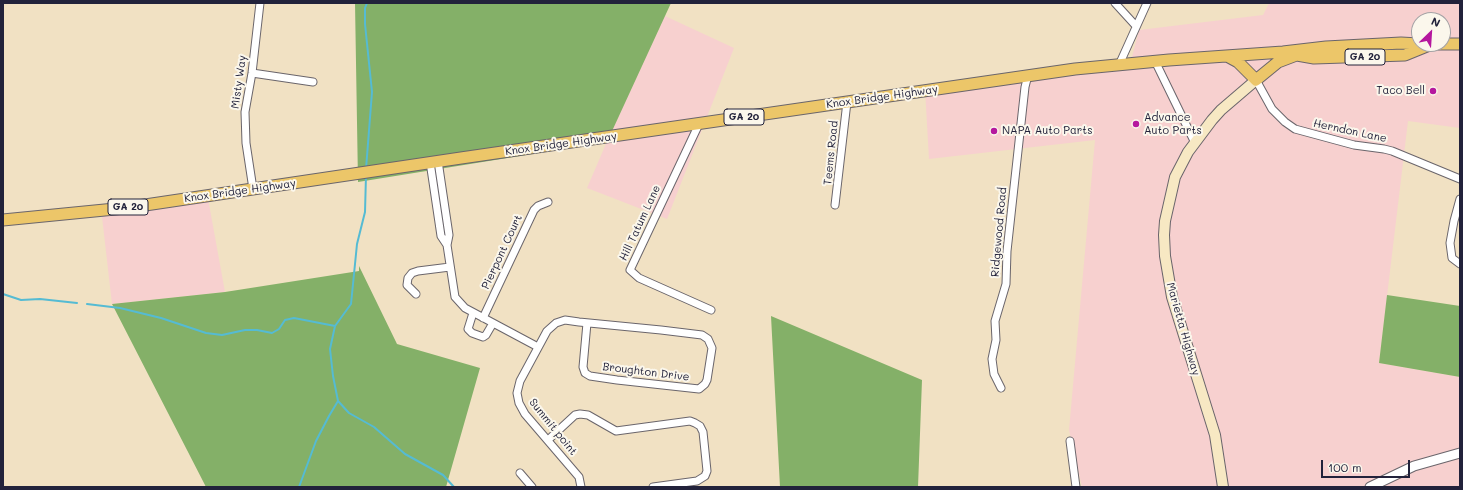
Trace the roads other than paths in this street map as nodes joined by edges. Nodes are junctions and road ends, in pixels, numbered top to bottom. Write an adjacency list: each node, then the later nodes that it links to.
1 (260, 3): 12 (street, Misty Way)
2 (1115, 3): 4 (street)
3 (1147, 3): 4 (street)
4 (1136, 26): 11 (street)
5 (1411, 44): 6 (main road, Marietta Highway / GA 20)
6 (1326, 47): 8 (main road, Marietta Highway); 9 (main road, Marietta Highway / GA 20)
7 (1414, 52): 8 (main road, Marietta Highway / GA 20)
8 (1297, 55): 14 (main road, Marietta Highway / GA 20)
9 (1227, 56): 10 (main road, Marietta Highway / GA 20); 14 (main road)
10 (1155, 61): 11 (main road, Marietta Highway / GA 20); 18 (street)
11 (1119, 65): 13 (main road, Knox Bridge Highway / GA 20)
12 (252, 73): 15 (street); 21 (street, Misty Way)
13 (1028, 75): 16 (main road, Knox Bridge Highway / GA 20); 36 (street, Ridgewood Road)
14 (1256, 80): 18 (main road, Marietta Highway); 20 (street, Herndon Lane)
15 (313, 82)
16 (848, 102): 17 (main road, Knox Bridge Highway / GA 20); 24 (street, Teems Road)
17 (699, 124): 19 (main road, Knox Bridge Highway / GA 20); 30 (street, Hill Tatum Lane)
18 (1195, 143): 45 (main road, Marietta Highway)
19 (434, 162): 21 (main road, Knox Bridge Highway / GA 20); 28 (street)
20 (1460, 179)
21 (253, 189): 25 (main road, Knox Bridge Highway / GA 20)
22 (1460, 199): 26 (street)
23 (548, 202): 32 (street, Pierpont Court)
24 (835, 205)
25 (3, 220)
26 (1457, 221): 27 (street)
27 (1460, 264)
28 (450, 267): 29 (street); 31 (street)
29 (416, 294)
30 (711, 310)
31 (473, 313): 32 (street); 33 (street)
32 (483, 318): 33 (street)
33 (493, 323): 35 (street)
34 (587, 323): 34 (street, Broughton Drive); 35 (street, Summit point)
35 (538, 347): 37 (street, Summit point)
36 (1001, 388)
37 (548, 440): 42 (street, Summit point); 43 (street)
38 (1070, 441): 44 (street)
39 (1460, 453): 46 (street)
40 (520, 473): 41 (street)
41 (532, 487)
42 (581, 487)
43 (653, 487)
44 (1076, 487)
45 (1223, 487)
46 (1370, 487)

